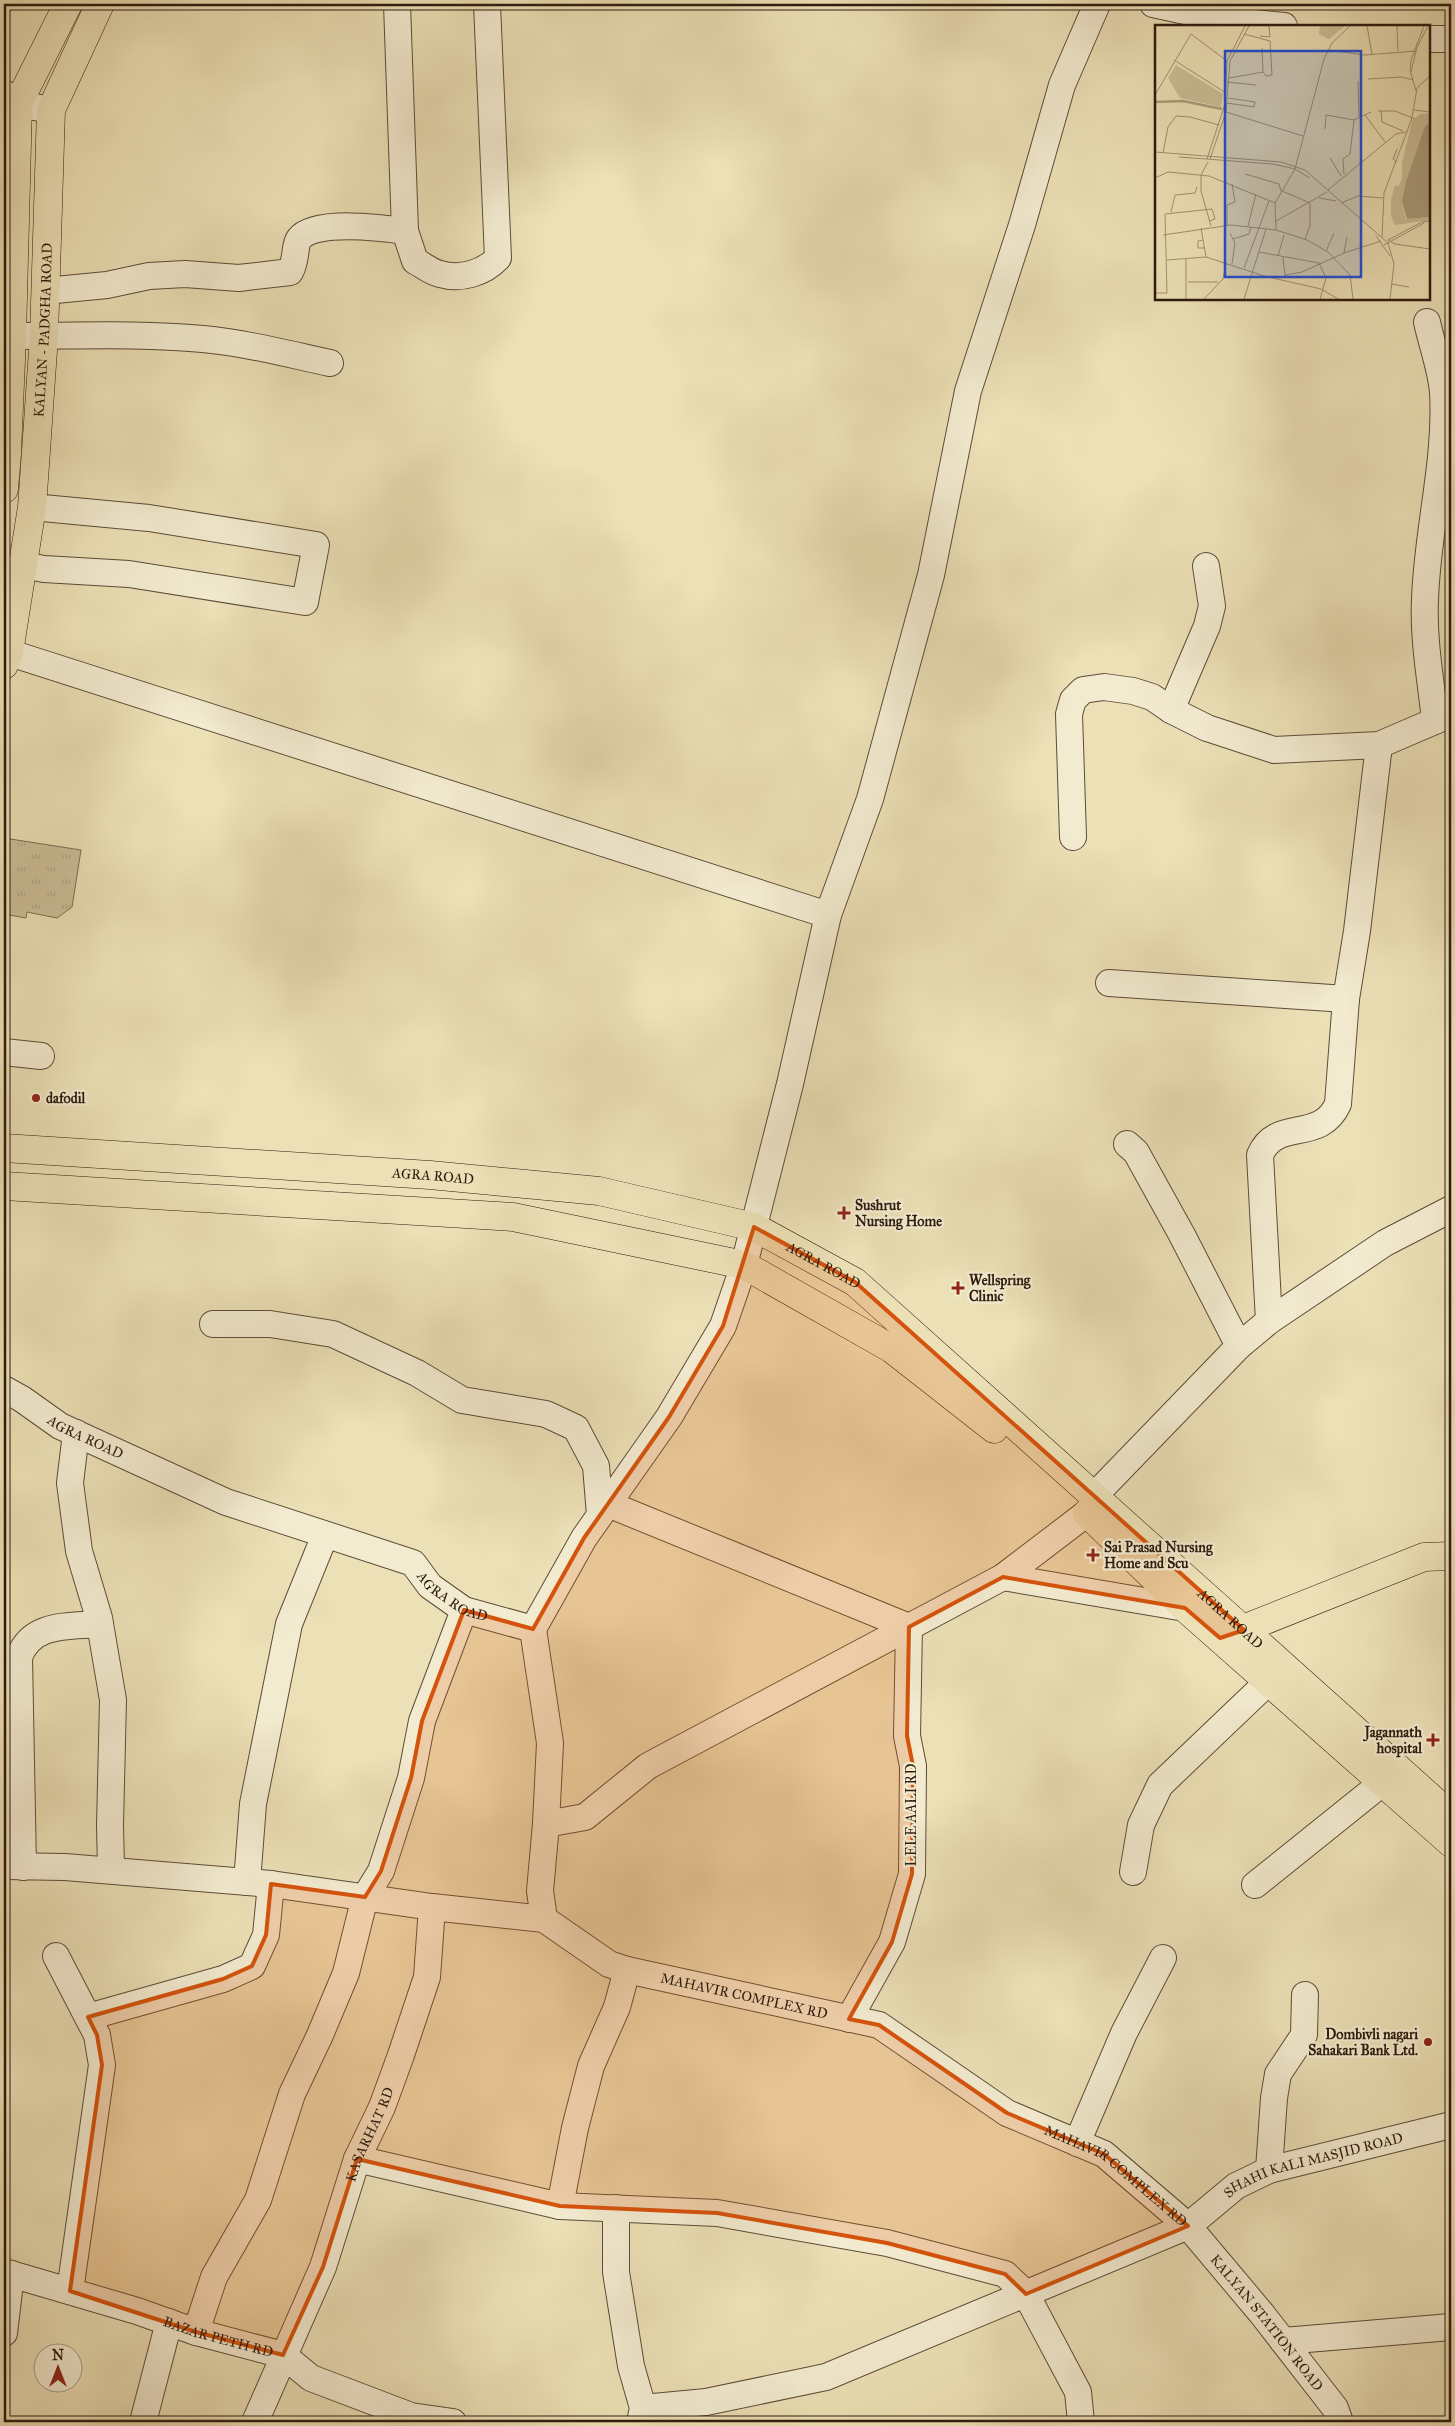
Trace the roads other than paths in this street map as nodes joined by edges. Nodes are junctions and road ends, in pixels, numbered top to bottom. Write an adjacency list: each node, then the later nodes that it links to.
1 (68, 4): 10 (main road, KALYAN - PADGHA ROAD)
2 (100, 4): 11 (main road, KALYAN - PADGHA ROAD)
3 (397, 4): 12 (street)
4 (488, 4): 12 (street)
5 (1097, 4): 29 (street)
6 (1153, 4): 7 (street)
7 (1274, 25)
8 (1430, 39): 9 (street)
9 (1451, 40)
10 (11, 99): 11 (street); 15 (main road, KALYAN - PADGHA ROAD)
11 (51, 110): 13 (main road, KALYAN - PADGHA ROAD)
12 (405, 231): 13 (street)
13 (45, 291): 16 (main road, KALYAN - PADGHA ROAD)
14 (1427, 322): 26 (street)
15 (12, 336): 16 (street); 18 (main road, KALYAN - PADGHA ROAD)
16 (44, 336): 17 (street); 19 (main road, KALYAN - PADGHA ROAD)
17 (330, 363)
18 (6, 453): 19 (street); 20 (main road, KALYAN - PADGHA ROAD)
19 (35, 464): 21 (main road, KALYAN - PADGHA ROAD)
20 (4, 489)
21 (32, 507): 22 (main road, KALYAN - PADGHA ROAD); 22 (street)
22 (22, 565): 24 (main road, KALYAN - PADGHA ROAD)
23 (1206, 566): 25 (street)
24 (5, 656): 29 (street)
25 (1171, 710): 27 (street); 28 (street)
26 (1443, 717): 27 (street)
27 (1379, 745): 31 (street)
28 (1073, 837)
29 (828, 915): 38 (street)
30 (1109, 983): 31 (street)
31 (1346, 999): 40 (street)
32 (4, 1052): 33 (street)
33 (40, 1056)
34 (1127, 1144): 42 (street)
35 (4, 1148): 38 (main road, AGRA ROAD)
36 (4, 1186): 39 (main road, AGRA ROAD)
37 (1451, 1209): 40 (street)
38 (754, 1227): 39 (street); 45 (main road, AGRA ROAD)
39 (744, 1265): 45 (main road, AGRA ROAD); 46 (street)
40 (1269, 1321): 42 (street)
41 (213, 1324): 46 (street)
42 (1239, 1346): 45 (street)
43 (4, 1390): 44 (street, AGRA ROAD)
44 (76, 1433): 47 (street, AGRA ROAD); 52 (street)
45 (1091, 1504): 49 (street); 50 (main road, AGRA ROAD); 55 (main road, AGRA ROAD)
46 (604, 1510): 53 (street); 54 (street)
47 (325, 1535): 51 (street, AGRA ROAD); 64 (street)
48 (1451, 1556): 55 (main road)
49 (1003, 1577): 50 (street); 53 (street)
50 (1185, 1608): 55 (main road, AGRA ROAD)
51 (464, 1610): 54 (street, AGRA ROAD); 66 (street)
52 (100, 1621): 61 (street); 62 (street)
53 (909, 1627): 59 (street); 74 (street, LELE AALI RD)
54 (532, 1629): 59 (street)
55 (1232, 1634): 56 (main road, AGRA ROAD); 58 (main road, AGRA ROAD)
56 (1268, 1682): 57 (main road, AGRA ROAD); 63 (street)
57 (1382, 1783): 60 (main road, AGRA ROAD); 65 (street)
58 (1451, 1816)
59 (546, 1824): 68 (street)
60 (1451, 1843)
61 (14, 1867): 62 (street)
62 (111, 1870): 64 (street)
63 (1133, 1872)
64 (259, 1883): 66 (street); 73 (street)
65 (1255, 1885)
66 (365, 1897): 67 (street); 87 (street)
67 (432, 1907): 68 (street); 77 (street, KASARHAT RD)
68 (544, 1920): 71 (street, MAHAVIR COMPLEX RD)
69 (56, 1956): 73 (street)
70 (1164, 1958): 76 (street)
71 (627, 1970): 74 (street, MAHAVIR COMPLEX RD); 79 (street)
72 (1304, 1994): 78 (street)
73 (88, 2017): 83 (street)
74 (849, 2019): 76 (street, MAHAVIR COMPLEX RD)
75 (1451, 2125): 78 (street, SHAHI KALI MASJID ROAD)
76 (1077, 2143): 81 (street, MAHAVIR COMPLEX RD)
77 (357, 2159): 79 (street); 90 (street, KASARHAT RD)
78 (1269, 2170): 81 (street, SHAHI KALI MASJID ROAD)
79 (560, 2206): 80 (street)
80 (616, 2208): 84 (street); 91 (street)
81 (1188, 2226): 84 (street, MAHAVIR COMPLEX RD); 89 (street, KALYAN STATION ROAD)
82 (7, 2273): 83 (street, BAZAR PETH RD); 88 (street)
83 (70, 2291): 85 (street, BAZAR PETH RD)
84 (1026, 2294): 91 (street, MAHAVIR COMPLEX RD); 95 (street)
85 (168, 2322): 87 (street, BAZAR PETH RD); 92 (street)
86 (1451, 2328): 89 (street)
87 (196, 2332): 90 (street, BAZAR PETH RD)
88 (4, 2333)
89 (1283, 2341): 96 (street, KALYAN STATION ROAD)
90 (283, 2355): 93 (street, KASARHAT RD); 94 (street, BAZAR PETH RD)
91 (642, 2415)
92 (143, 2422)
93 (255, 2422)
94 (453, 2422)
95 (1081, 2422)
96 (1340, 2422)

